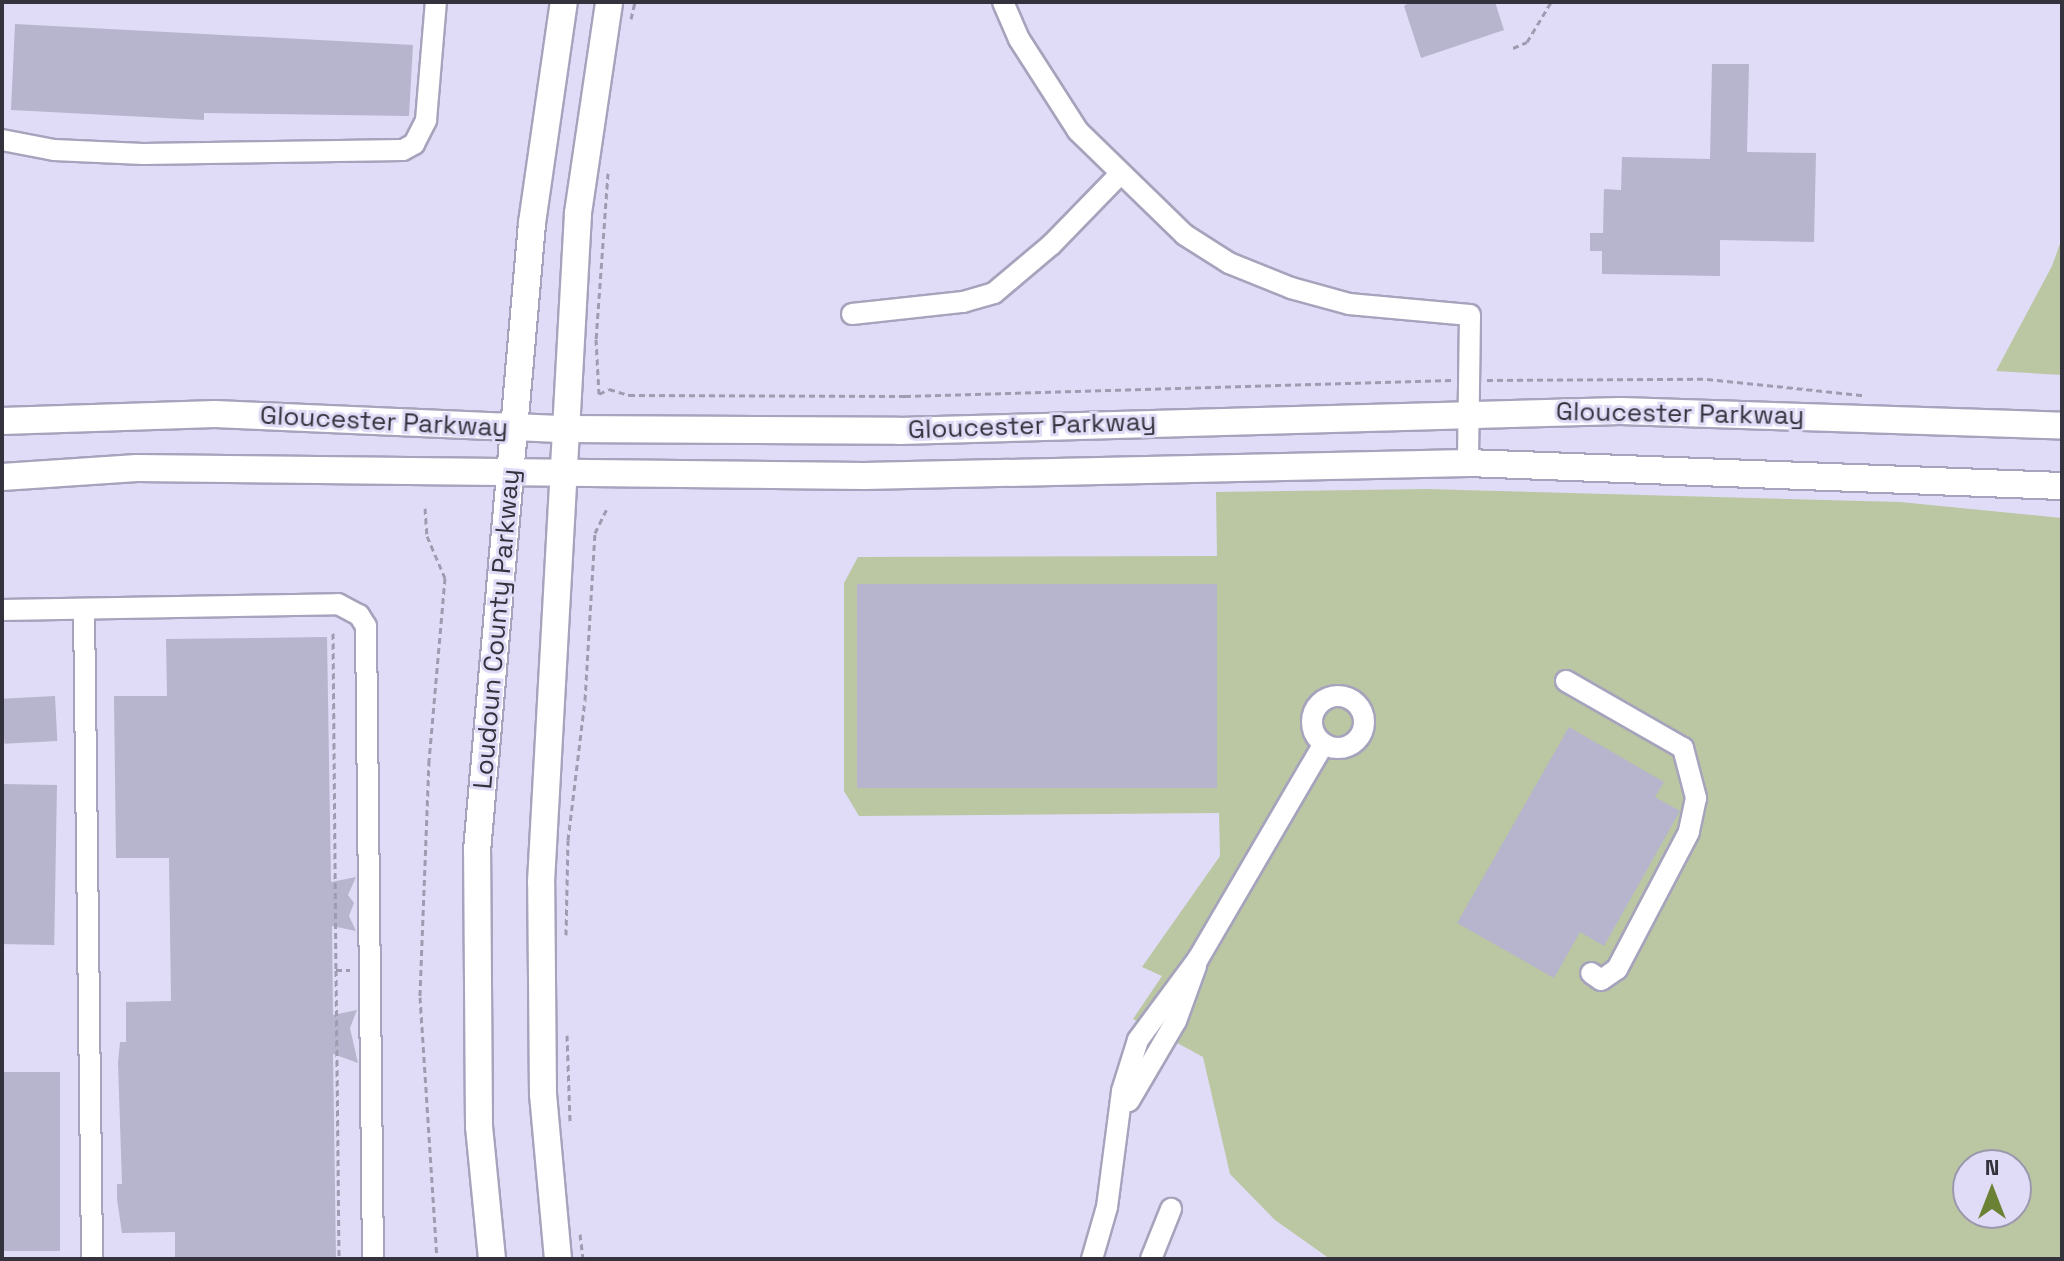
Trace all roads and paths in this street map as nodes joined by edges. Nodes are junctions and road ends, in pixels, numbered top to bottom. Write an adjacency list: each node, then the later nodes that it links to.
1 (436, 2): 9 (street)
2 (564, 2): 18 (main road, Loudoun County Parkway)
3 (609, 2): 19 (main road, Loudoun County Parkway)
4 (635, 2): 7 (path)
5 (1003, 2): 11 (street)
6 (1551, 2): 8 (path)
7 (630, 22)
8 (1513, 48)
9 (2, 140)
10 (608, 171): 13 (path)
11 (1120, 174): 12 (street); 13 (street)
12 (852, 314)
13 (1469, 380): 14 (path); 15 (street)
14 (1875, 396)
15 (1468, 412): 17 (main road, Gloucester Parkway); 19 (main road, Gloucester Parkway); 20 (street)
16 (2, 421): 18 (main road, Gloucester Parkway)
17 (2062, 426)
18 (516, 428): 19 (main road, Gloucester Parkway); 21 (main road, Loudoun County Parkway)
19 (565, 429): 22 (main road, Loudoun County Parkway)
20 (1468, 463): 22 (main road, Gloucester Parkway); 24 (main road, Gloucester Parkway)
21 (512, 472): 22 (main road, Gloucester Parkway); 23 (main road, Gloucester Parkway); 45 (main road, Loudoun County Parkway)
22 (562, 474): 46 (main road, Loudoun County Parkway)
23 (2, 477)
24 (2062, 486)
25 (425, 508): 44 (path)
26 (607, 508): 32 (path)
27 (84, 609): 28 (street); 34 (street); 41 (street)
28 (2, 610)
29 (333, 633): 33 (path)
30 (1566, 681): 35 (street)
31 (1323, 745): 40 (street)
32 (565, 945)
33 (336, 970): 34 (path); 42 (path)
34 (369, 971): 43 (street)
35 (1591, 973)
36 (566, 1027): 37 (path)
37 (570, 1127)
38 (1171, 1209): 48 (street)
39 (579, 1229): 47 (path)
40 (1099, 1257)
41 (92, 1259)
42 (339, 1259)
43 (373, 1259)
44 (437, 1259)
45 (492, 1259)
46 (558, 1259)
47 (583, 1259)
48 (1151, 1259)

